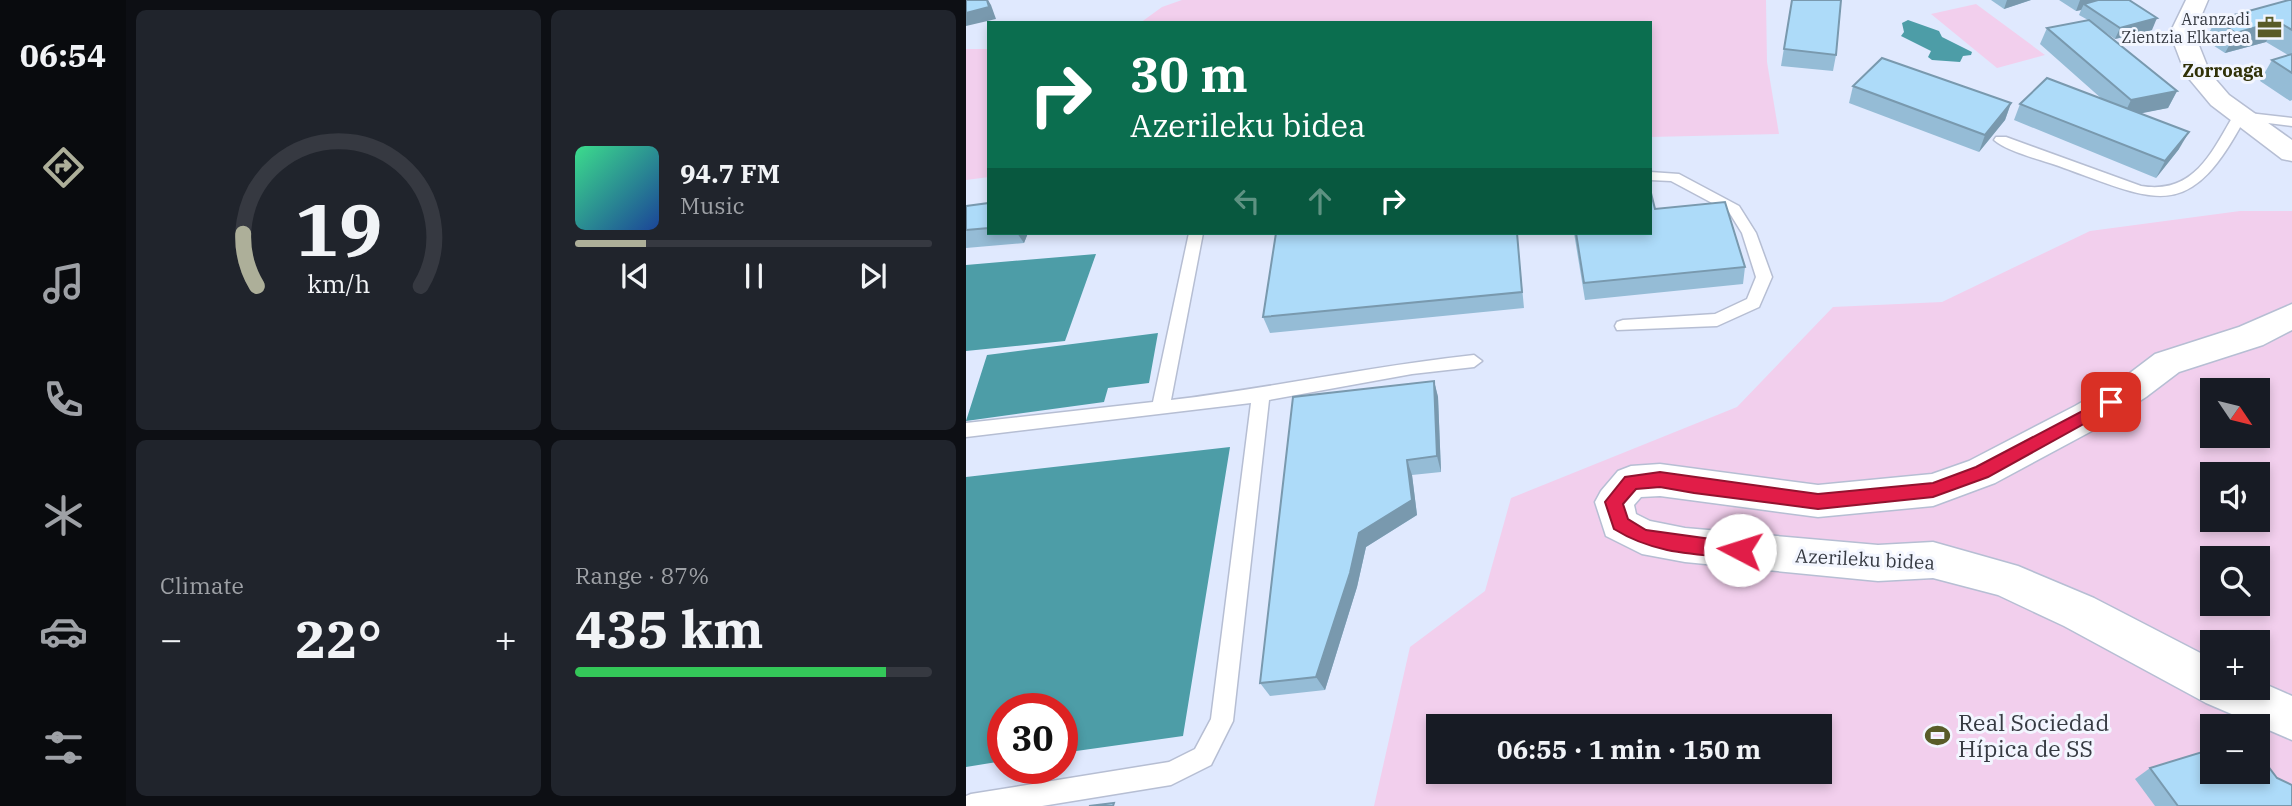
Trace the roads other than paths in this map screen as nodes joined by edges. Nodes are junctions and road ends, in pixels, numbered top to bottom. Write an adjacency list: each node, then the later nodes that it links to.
1 (2197, 0): 2 (street)
2 (2240, 116): 3 (lane); 4 (lane); 5 (street)
3 (2292, 122)
4 (2001, 140)
5 (2292, 153)
6 (1652, 176): 9 (lane)
7 (1196, 235): 12 (lane)
8 (2292, 316): 14 (street, Azerileku bidea)
9 (1623, 326)
10 (1474, 361): 11 (lane)
11 (1261, 395): 12 (lane); 17 (lane)
12 (1160, 409): 13 (lane)
13 (966, 430)
14 (2200, 676)
15 (2250, 700): 16 (street)
16 (2292, 718)
17 (971, 806)

